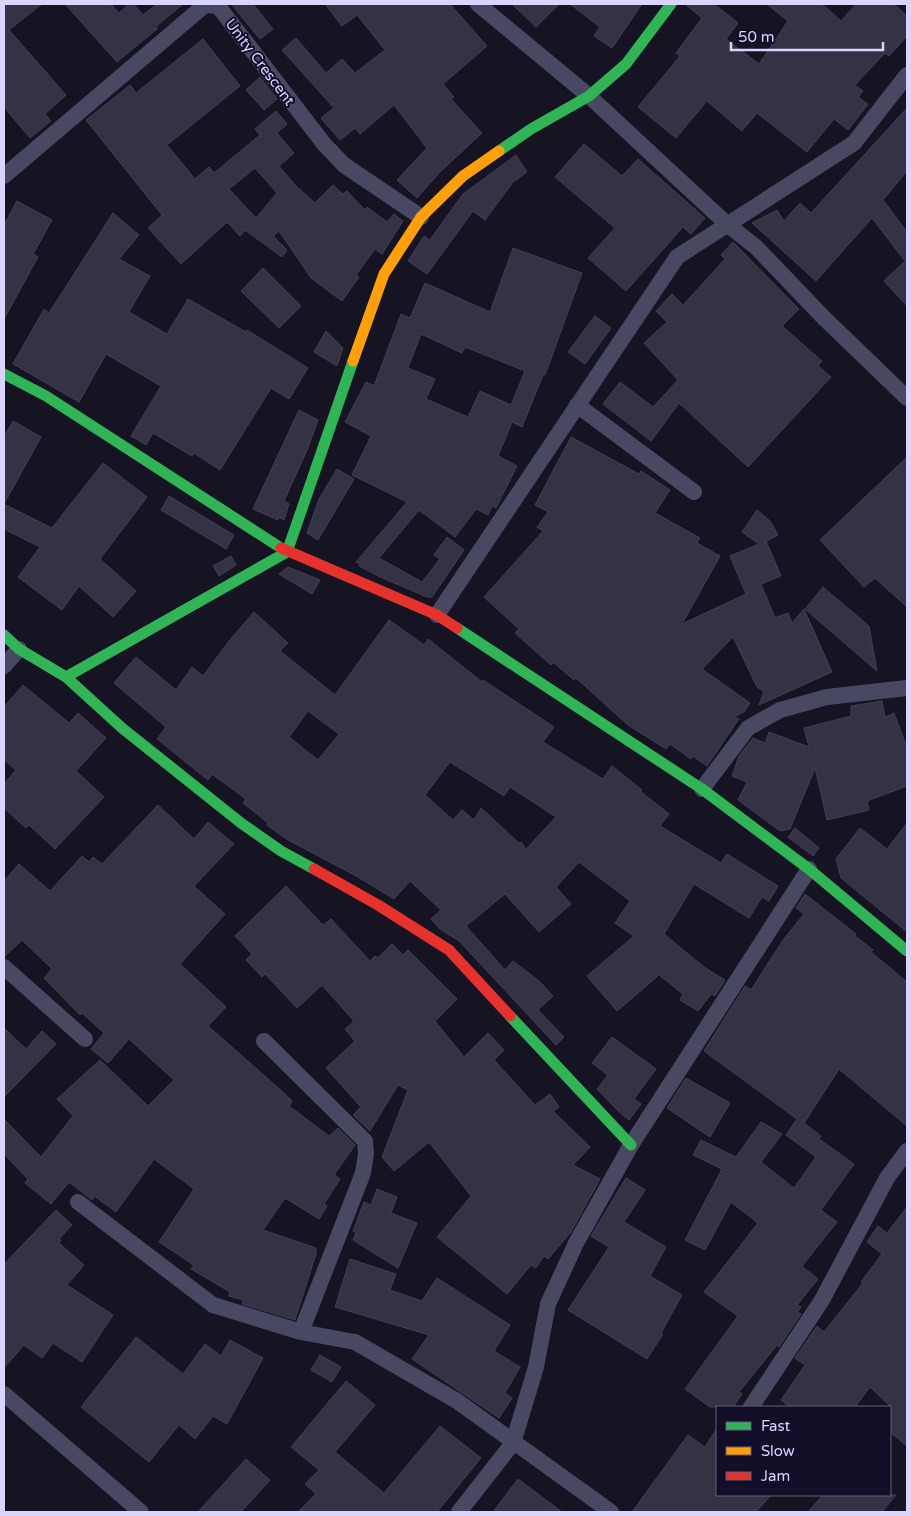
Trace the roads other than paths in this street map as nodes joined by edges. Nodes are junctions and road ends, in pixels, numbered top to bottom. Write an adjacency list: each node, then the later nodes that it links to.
1 (478, 4): 4 (street)
2 (672, 4): 4 (street)
3 (907, 75): 7 (street)
4 (589, 96): 6 (street); 7 (street)
5 (4, 176): 6 (street, Unity Crescent)
6 (421, 217): 12 (street)
7 (728, 225): 9 (street); 10 (street)
8 (4, 374): 12 (street)
9 (907, 398)
10 (577, 405): 11 (street); 13 (street)
11 (694, 492)
12 (286, 552): 13 (street); 17 (street)
13 (438, 615): 19 (street)
14 (4, 635): 15 (street)
15 (19, 649): 16 (street); 17 (street)
16 (4, 666)
17 (66, 677): 25 (street)
18 (907, 688): 19 (street)
19 (702, 789): 20 (street)
20 (809, 869): 21 (street); 25 (street)
21 (907, 951)
22 (4, 967): 23 (street)
23 (85, 1039)
24 (264, 1040): 28 (street)
25 (631, 1145): 31 (street)
26 (907, 1152): 30 (street)
27 (78, 1202): 28 (street)
28 (301, 1332): 31 (street)
29 (4, 1394): 32 (street)
30 (752, 1406)
31 (513, 1443): 33 (street); 34 (street)
32 (141, 1512)
33 (459, 1512)
34 (612, 1512)

